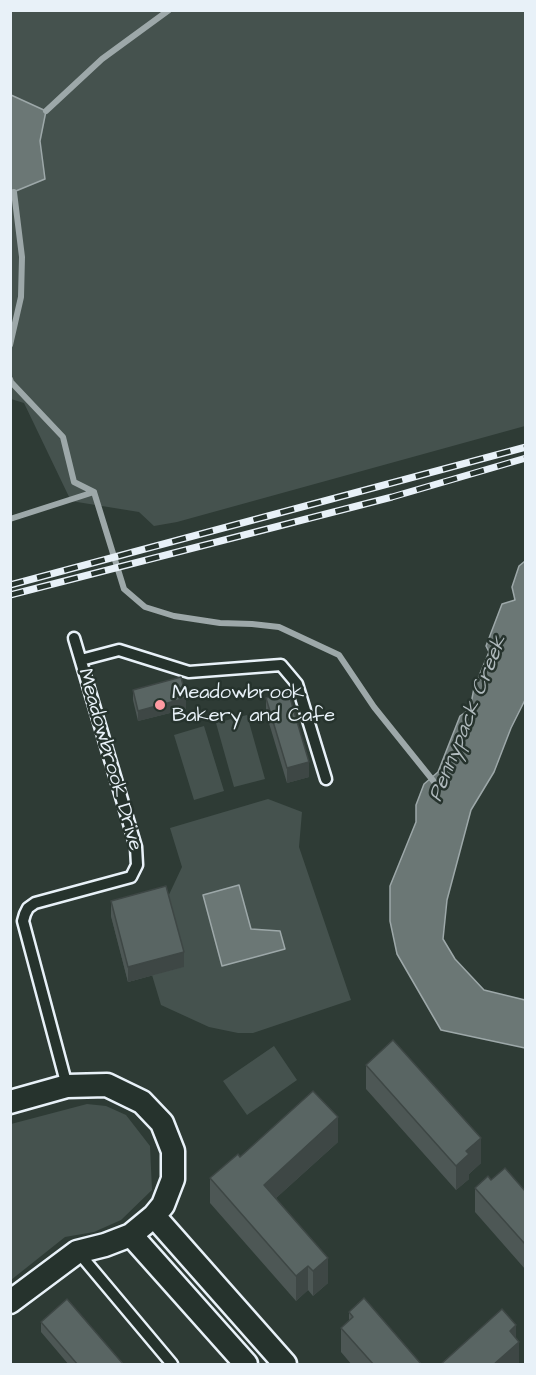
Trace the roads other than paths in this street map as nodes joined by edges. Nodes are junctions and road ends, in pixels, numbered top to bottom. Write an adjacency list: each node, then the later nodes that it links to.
1 (74, 638): 2 (lane, Meadowbrook Drive)
2 (81, 660): 3 (lane); 4 (lane, Meadowbrook Drive)
3 (326, 778)
4 (66, 1086): 5 (street); 6 (street)
5 (10, 1102)
6 (154, 1216): 7 (street); 12 (street)
7 (131, 1235): 8 (street); 11 (street)
8 (77, 1252): 9 (street); 10 (lane)
9 (10, 1302)
10 (172, 1365)
11 (246, 1365)
12 (285, 1365)

